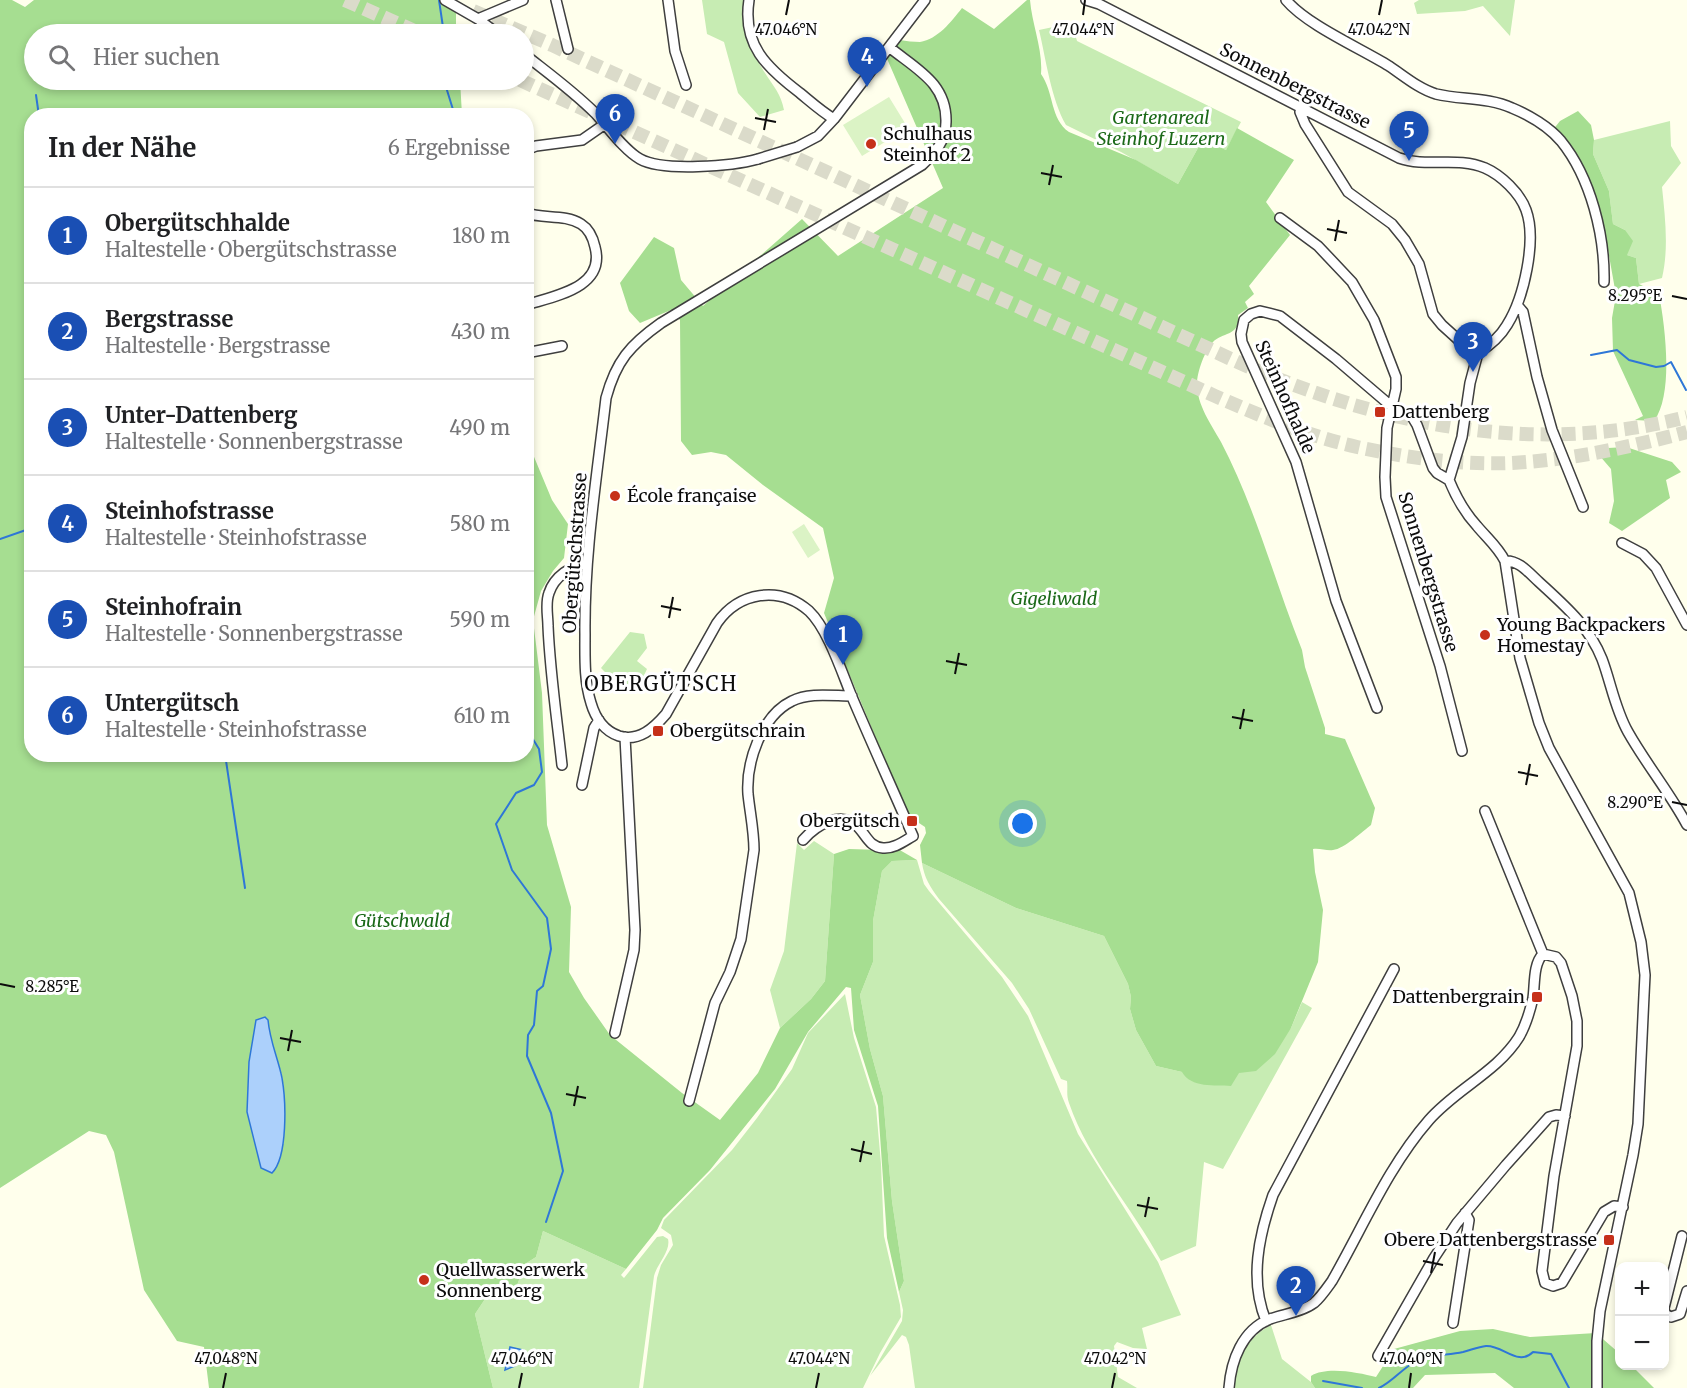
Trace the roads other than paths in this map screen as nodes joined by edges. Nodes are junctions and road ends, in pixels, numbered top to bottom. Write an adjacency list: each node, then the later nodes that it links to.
1 (523, 0): 9 (street)
2 (556, 0): 12 (street)
3 (668, 0): 14 (street)
4 (749, 0): 16 (street)
5 (925, 0): 11 (street)
6 (1086, 0): 15 (street, Sonnenbergstrasse)
7 (1286, 0): 21 (street)
8 (449, 3): 9 (street)
9 (478, 19): 10 (street)
10 (485, 24)
11 (889, 47): 16 (street); 32 (street, Obergütschstrasse)
12 (568, 49)
13 (534, 62): 17 (street)
14 (686, 85)
15 (1301, 107): 23 (street, Sonnenbergstrasse); 26 (street)
16 (834, 119): 17 (street, bridge)
17 (605, 124): 18 (street)
18 (534, 147)
19 (534, 214): 22 (street)
20 (1281, 218): 27 (street)
21 (1604, 282)
22 (534, 303)
23 (1517, 305): 26 (street, Sonnenbergstrasse); 29 (street)
24 (562, 346): 25 (street)
25 (534, 351)
26 (1478, 353): 28 (street)
27 (1391, 406): 28 (street); 35 (street, Steinhofhalde); 38 (street, Sonnenbergstrasse)
28 (1449, 480): 31 (street)
29 (1583, 507)
30 (1622, 543): 33 (street)
31 (1505, 561): 42 (street); 49 (street)
32 (587, 564): 36 (street, Obergütschstrasse); 39 (street)
33 (1687, 625)
34 (852, 696): 37 (street); 43 (street); 47 (street)
35 (1377, 708)
36 (599, 720): 37 (street); 40 (street)
37 (625, 737): 46 (street)
38 (1462, 752)
39 (562, 765)
40 (582, 785)
41 (1485, 811): 44 (street)
42 (1687, 825)
43 (803, 840)
44 (1543, 954): 48 (street); 55 (street)
45 (1394, 969): 55 (street)
46 (615, 1033)
47 (689, 1101)
48 (1565, 1116): 49 (street); 50 (street)
49 (1623, 1207): 59 (street)
50 (1465, 1213): 56 (street); 57 (street)
51 (1682, 1236): 53 (street)
52 (1687, 1291): 54 (street)
53 (1669, 1292)
54 (1668, 1316)
55 (1266, 1321): 58 (street)
56 (1453, 1323)
57 (1378, 1356)
58 (1229, 1388)
59 (1598, 1388)

